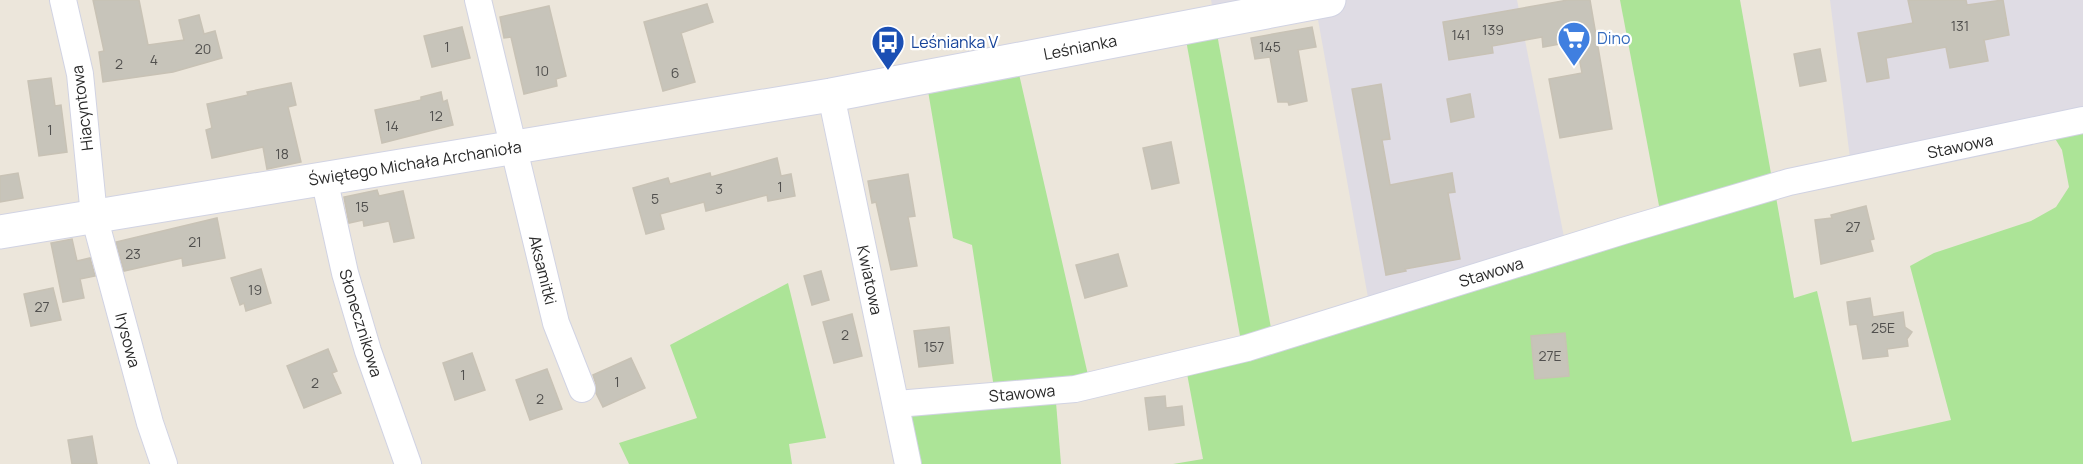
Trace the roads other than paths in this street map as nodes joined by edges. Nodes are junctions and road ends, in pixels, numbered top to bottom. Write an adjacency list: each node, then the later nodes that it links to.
1 (63, 0): 8 (street, Hiacyntowa)
2 (477, 0): 6 (street, Aksamitki)
3 (1329, 0): 4 (street, Leśnianka)
4 (831, 95): 6 (street, Świętego Michała Archanioła); 11 (street, Kwiatowa)
5 (2083, 120): 11 (street, Stawowa)
6 (512, 147): 7 (street, Świętego Michała Archanioła); 10 (street, Aksamitki)
7 (324, 178): 8 (street, Świętego Michała Archanioła); 13 (street, Słonecznikowa)
8 (94, 216): 9 (street, Świętego Michała Archanioła); 12 (street, Irysowa)
9 (0, 232)
10 (582, 389)
11 (897, 404): 14 (street, Kwiatowa)
12 (164, 464)
13 (408, 464)
14 (908, 464)

